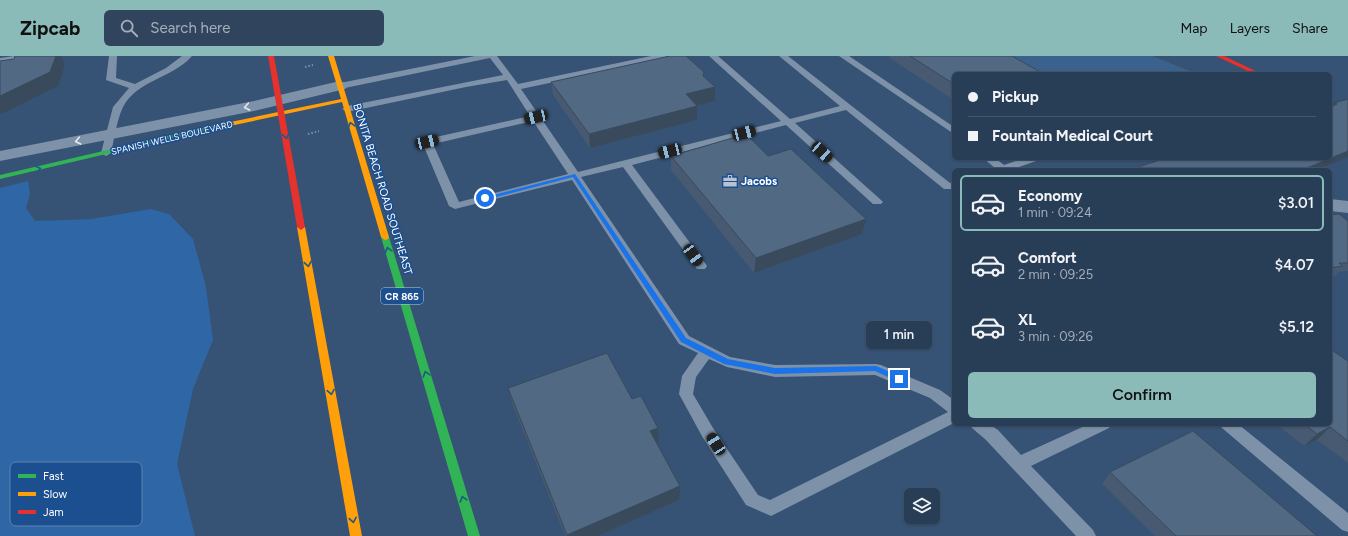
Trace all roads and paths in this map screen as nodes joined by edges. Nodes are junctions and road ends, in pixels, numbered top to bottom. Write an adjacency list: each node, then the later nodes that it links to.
1 (29, 56): 13 (lane)
2 (113, 56): 16 (lane)
3 (188, 56): 16 (lane)
4 (271, 56): 18 (main road)
5 (330, 56): 17 (main road, BONITA BEACH ROAD SOUTHEAST / CR 865)
6 (488, 56): 17 (lane)
7 (493, 56): 15 (lane)
8 (663, 56): 15 (lane)
9 (713, 56): 21 (lane)
10 (783, 56): 19 (lane)
11 (843, 56): 22 (lane)
12 (1219, 56): 14 (main road)
13 (0, 61)
14 (1255, 72)
15 (513, 82): 17 (lane); 20 (lane)
16 (134, 88): 23 (lane)
17 (343, 98): 18 (street, SPANISH WELLS BOULEVARD); 47 (main road, BONITA BEACH ROAD SOUTHEAST / CR 865, one-way to 17)
18 (280, 106): 23 (street, SPANISH WELLS BOULEVARD, one-way to 23); 24 (main road, SPANISH WELLS BOULEVARD); 46 (main road, one-way to 46)
19 (848, 108): 21 (lane); 33 (lane)
20 (536, 117): 31 (lane); 31 (lane)
21 (788, 122): 28 (lane); 34 (lane)
22 (952, 130)
23 (110, 134): 24 (lane); 25 (street, SPANISH WELLS BOULEVARD, one-way to 25)
24 (106, 152): 32 (main road, SPANISH WELLS BOULEVARD, one-way to 24)
25 (0, 156)
26 (990, 160): 29 (lane)
27 (1029, 160): 30 (lane)
28 (625, 162): 31 (lane); 37 (lane)
29 (999, 168)
30 (1003, 168)
31 (575, 175): 38 (lane)
32 (0, 177)
33 (952, 186)
34 (877, 202)
35 (1332, 205): 36 (street)
36 (1348, 207)
37 (702, 266)
38 (707, 352): 39 (lane); 40 (lane)
39 (952, 407)
40 (952, 417)
41 (979, 426): 44 (lane)
42 (1100, 426): 44 (lane)
43 (1229, 426): 45 (lane)
44 (1019, 464): 48 (lane)
45 (1348, 524)
46 (356, 536)
47 (474, 536)
48 (1087, 536)

